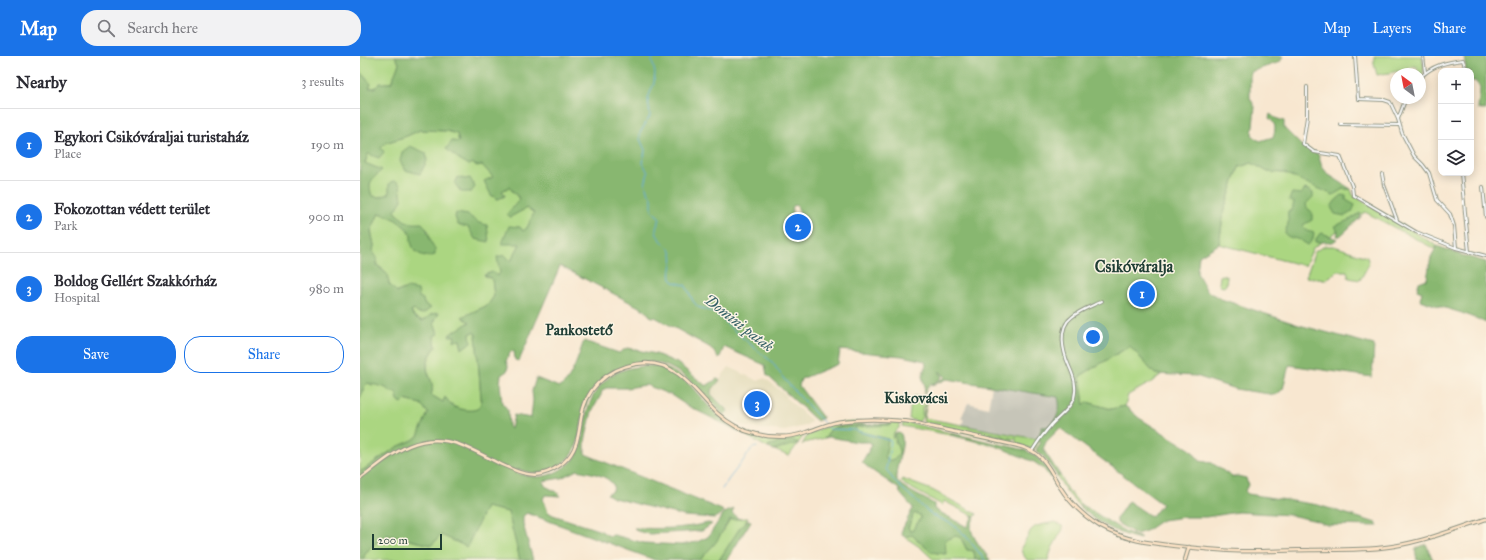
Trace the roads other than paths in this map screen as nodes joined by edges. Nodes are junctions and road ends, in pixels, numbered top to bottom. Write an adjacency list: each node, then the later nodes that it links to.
1 (1355, 56): 8 (street)
2 (1423, 56): 3 (street)
3 (1424, 68)
4 (1465, 68): 5 (street)
5 (1426, 72)
6 (1307, 87): 15 (street)
7 (1404, 104): 8 (street)
8 (1398, 119): 10 (street)
9 (1340, 124): 10 (street)
10 (1399, 125): 16 (street)
11 (1382, 174): 15 (street)
12 (1461, 176): 17 (street)
13 (1483, 187): 14 (street)
14 (1486, 217)
15 (1398, 221): 16 (street)
16 (1456, 248): 17 (street)
17 (1469, 252): 18 (street)
18 (1486, 256)
19 (1102, 301): 20 (street)
20 (1032, 451): 21 (main road); 23 (main road)
21 (360, 479)
22 (1486, 519): 23 (main road)
23 (1189, 547): 24 (main road)
24 (1185, 560)

